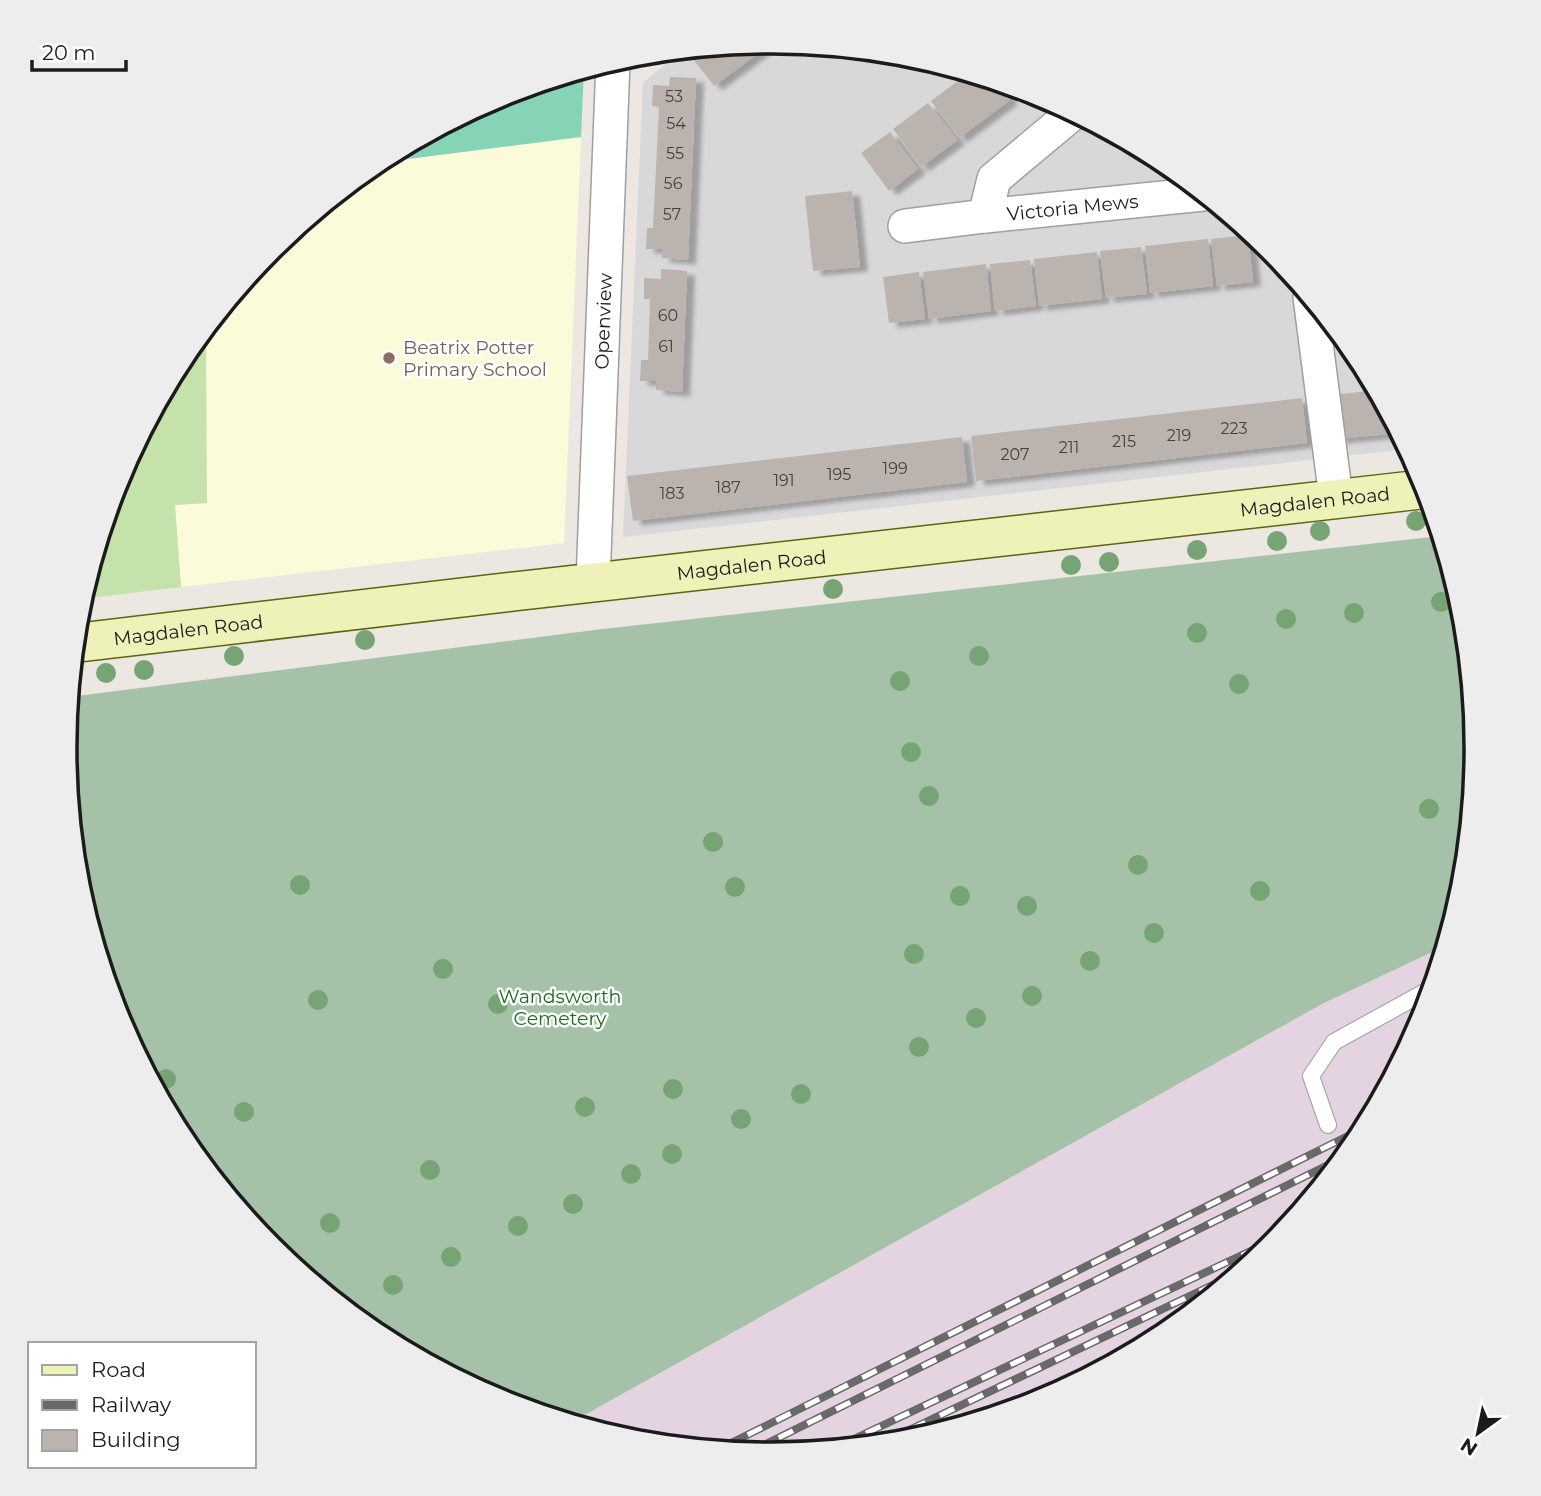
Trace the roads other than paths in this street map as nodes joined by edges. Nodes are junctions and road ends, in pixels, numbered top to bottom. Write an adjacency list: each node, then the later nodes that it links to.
1 (614, 73): 9 (street, Openview)
2 (1064, 120): 4 (street, Victoria Mews)
3 (1189, 195): 4 (street, Victoria Mews)
4 (985, 216): 5 (street, Victoria Mews)
5 (905, 226)
6 (1312, 315): 8 (street)
7 (1414, 490): 8 (street, Magdalen Road)
8 (1336, 498): 9 (street, Magdalen Road)
9 (593, 582): 10 (street, Magdalen Road)
10 (85, 642)
11 (1417, 996): 12 (lane)
12 (1328, 1125)

